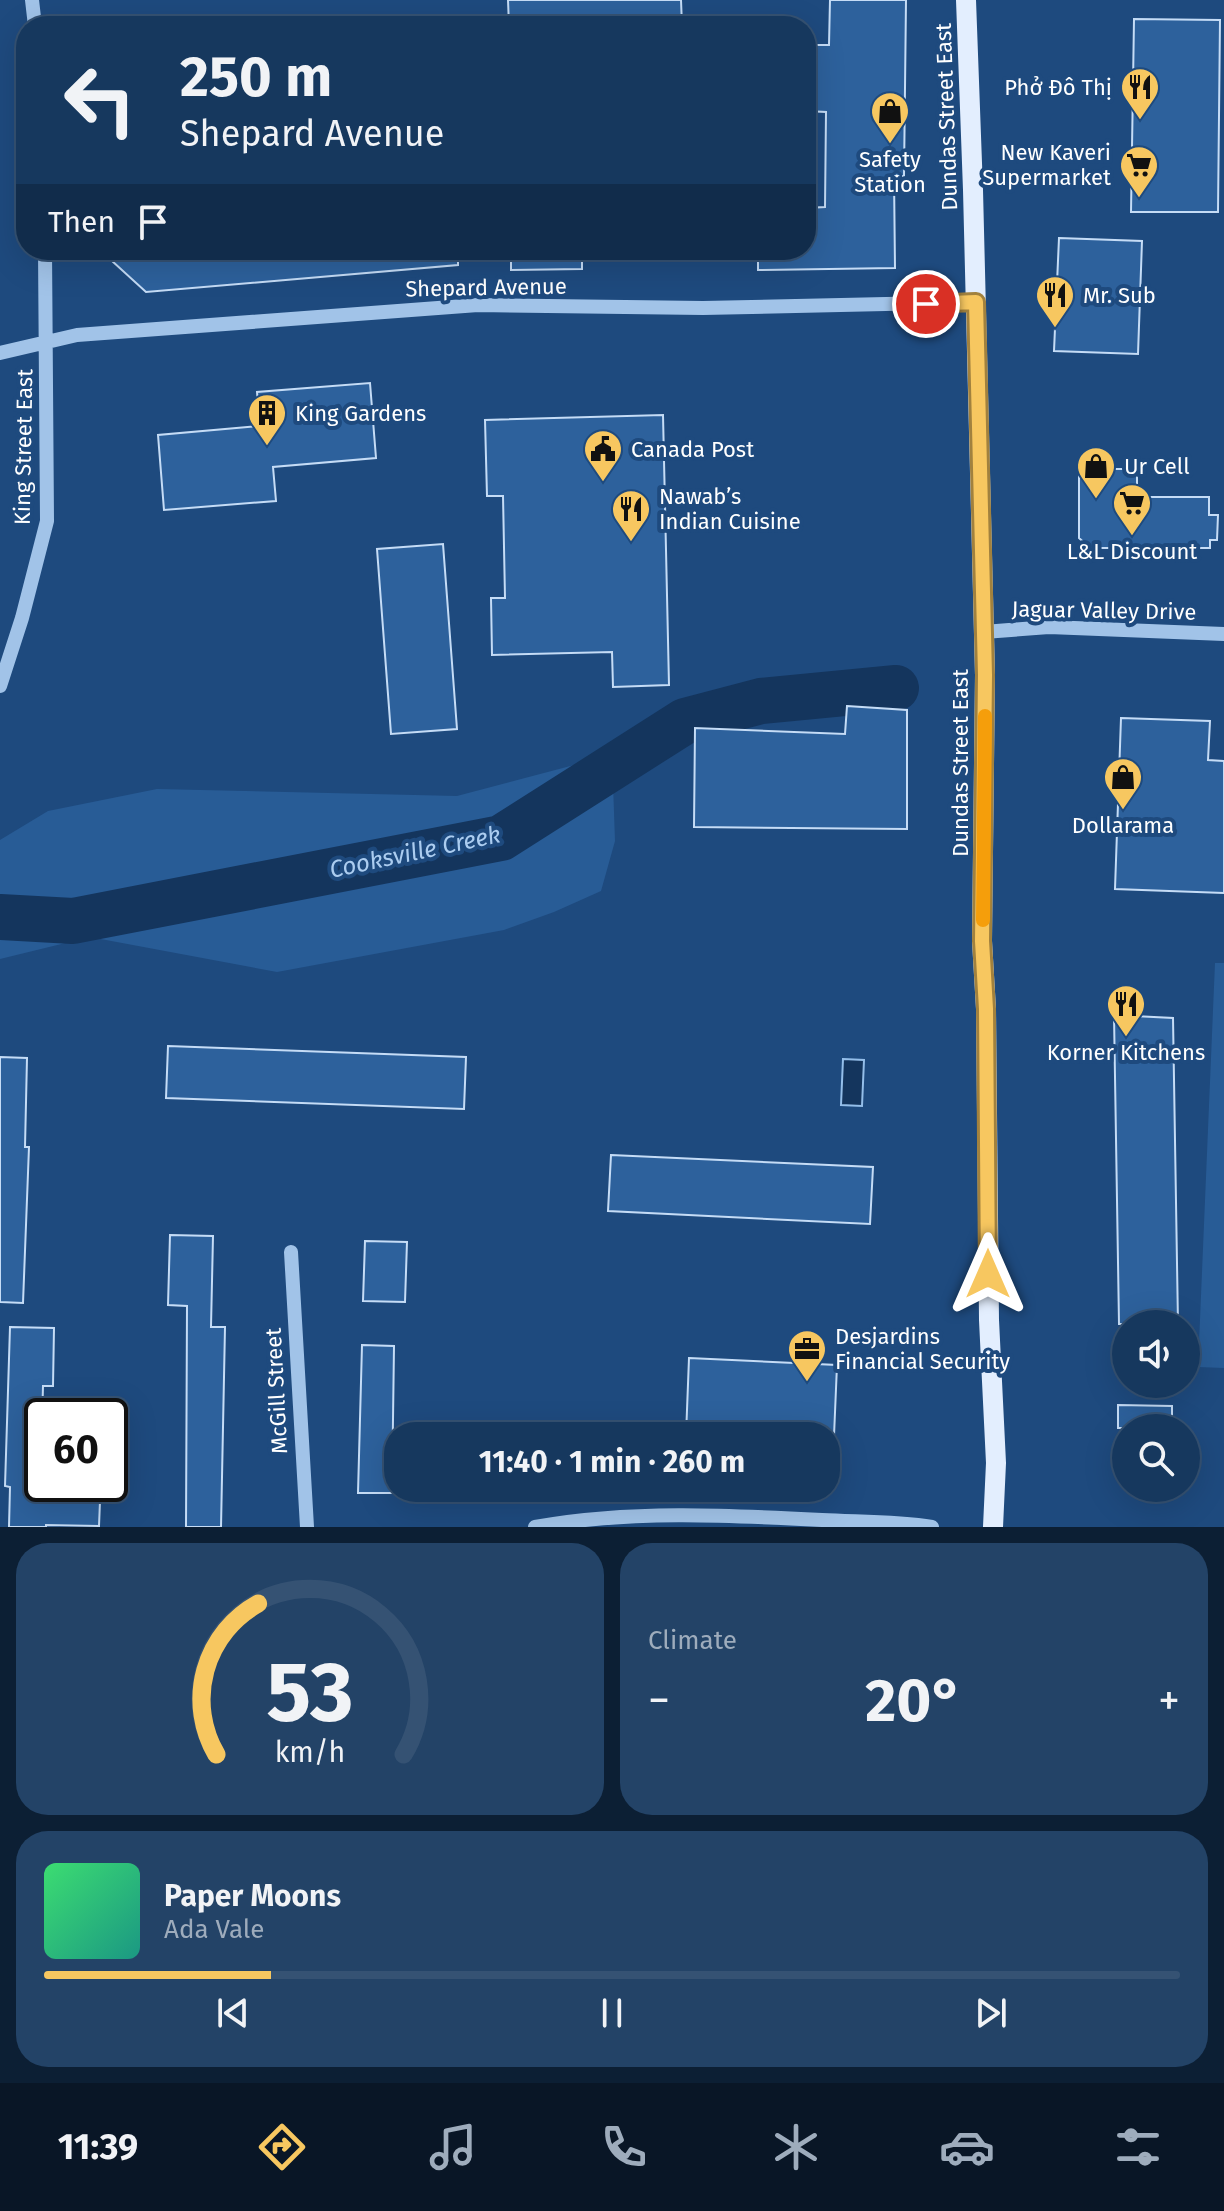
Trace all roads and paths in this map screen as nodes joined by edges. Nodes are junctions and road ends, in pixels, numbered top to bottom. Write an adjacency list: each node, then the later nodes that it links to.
1 (966, 0): 3 (main road, Dundas Street East)
2 (45, 260): 4 (street, King Street East)
3 (976, 302): 4 (street, Shepard Avenue); 6 (main road, Dundas Street East)
4 (46, 343): 5 (street, Shepard Avenue); 8 (street, King Street East)
5 (0, 353)
6 (984, 632): 7 (street, Jaguar Valley Drive); 13 (main road, Dundas Street East)
7 (1224, 634)
8 (0, 686)
9 (291, 1252): 10 (street, McGill Street)
10 (307, 1527)
11 (535, 1527): 12 (street)
12 (932, 1527)
13 (993, 1527)

